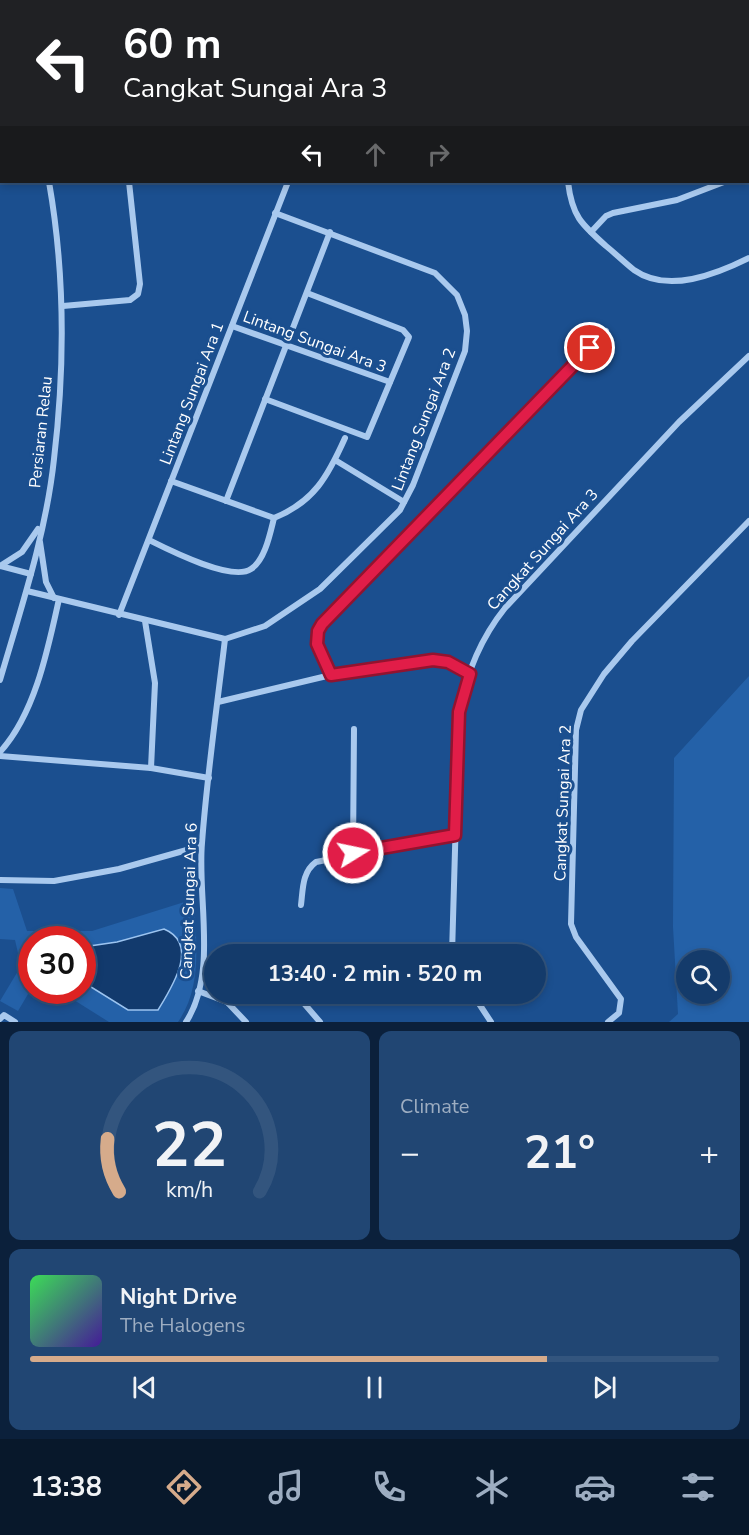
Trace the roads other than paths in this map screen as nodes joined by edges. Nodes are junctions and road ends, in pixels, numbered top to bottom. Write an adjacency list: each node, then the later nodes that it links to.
1 (49, 183): 11 (street, Persiaran Relau)
2 (129, 183): 11 (street)
3 (288, 183): 6 (street, Lintang Sungai Ara 1)
4 (568, 183): 8 (street)
5 (721, 183): 8 (street)
6 (275, 213): 7 (street, Lintang Sungai Ara 2); 12 (street, Lintang Sungai Ara 1)
7 (330, 232): 10 (street); 22 (street, Lintang Sungai Ara 2)
8 (591, 232): 9 (street)
9 (749, 258)
10 (307, 293): 14 (street); 16 (street)
11 (63, 306): 25 (street, Persiaran Relau)
12 (232, 326): 14 (street, Lintang Sungai Ara 3); 20 (street, Lintang Sungai Ara 1)
13 (606, 331): 36 (street)
14 (286, 345): 16 (street, Lintang Sungai Ara 3); 17 (street)
15 (749, 356): 35 (street, Cangkat Sungai Ara 3)
16 (390, 382): 17 (street)
17 (265, 399): 21 (street)
18 (345, 438): 19 (street)
19 (335, 460): 22 (street); 23 (street)
20 (171, 481): 21 (street); 27 (street, Lintang Sungai Ara 1)
21 (226, 501): 23 (street)
22 (404, 502): 34 (street, Lintang Sungai Ara 2)
23 (274, 518): 27 (street)
24 (749, 521): 59 (street, Cangkat Sungai Ara 2)
25 (41, 523): 26 (street, Persiaran Relau); 28 (street)
26 (39, 536): 29 (street, Persiaran Relau); 31 (street)
27 (149, 540): 32 (street, Lintang Sungai Ara 1)
28 (0, 566): 29 (street)
29 (31, 574): 30 (street, Persiaran Relau)
30 (27, 591): 31 (street); 37 (street, Persiaran Relau)
31 (57, 599): 32 (street); 40 (street)
32 (119, 615): 33 (street)
33 (146, 621): 34 (street); 42 (street)
34 (225, 639): 38 (street, Cangkat Sungai Ara 6)
35 (470, 674): 36 (street); 44 (street, Cangkat Sungai Ara 3)
36 (331, 675): 38 (street)
37 (0, 680)
38 (218, 702): 43 (street, Cangkat Sungai Ara 6)
39 (354, 729): 46 (street)
40 (0, 752)
41 (0, 756): 42 (street)
42 (151, 768): 43 (street)
43 (209, 778): 45 (street, Cangkat Sungai Ara 6)
44 (455, 835): 46 (street); 49 (street, Cangkat Sungai Ara 3)
45 (201, 846): 47 (street); 50 (street, Cangkat Sungai Ara 6)
46 (353, 853): 48 (street)
47 (0, 880)
48 (301, 906)
49 (452, 944)
50 (198, 991): 55 (street, Cangkat Sungai Ara 6); 56 (street)
51 (304, 1004): 57 (street)
52 (479, 1004): 58 (street)
53 (0, 1019): 54 (street)
54 (15, 1022)
55 (186, 1022)
56 (246, 1022)
57 (320, 1022)
58 (491, 1022)
59 (608, 1022)

